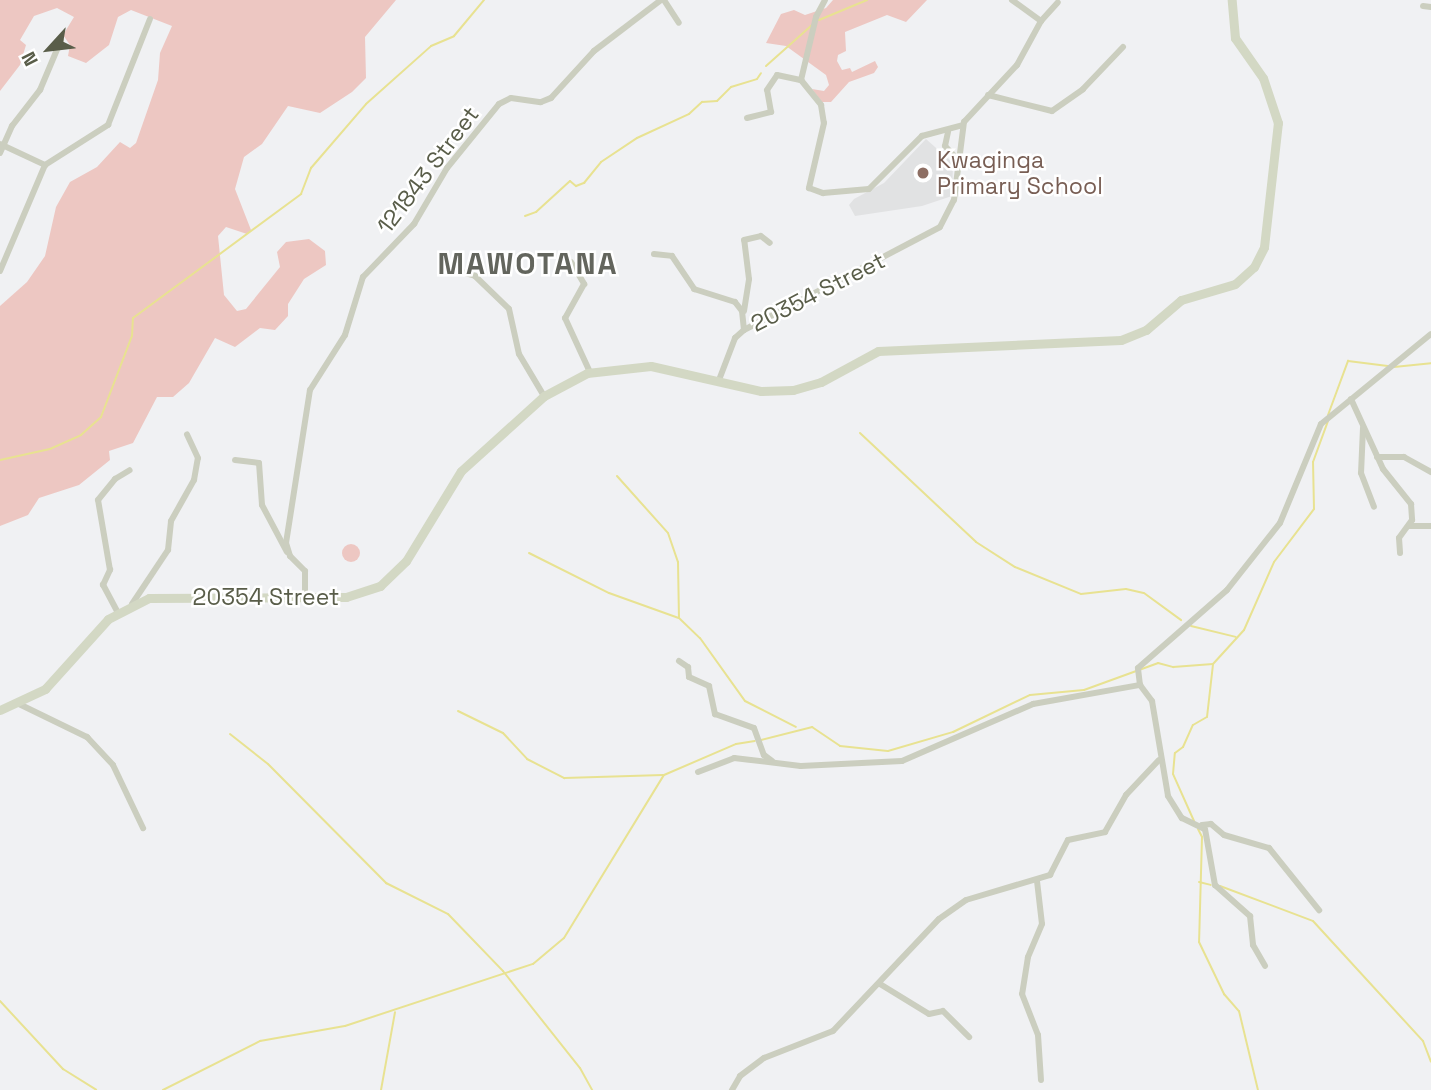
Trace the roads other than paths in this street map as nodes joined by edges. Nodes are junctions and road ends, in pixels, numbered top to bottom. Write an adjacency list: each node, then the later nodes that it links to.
1 (662, 0): 8 (street); 42 (street, 121843 Street)
2 (825, 0): 11 (street)
3 (1012, 0): 7 (street)
4 (1232, 0): 29 (street)
5 (1058, 2): 7 (street)
6 (150, 19): 19 (street)
7 (1041, 21): 12 (street)
8 (679, 23)
9 (61, 40): 16 (street)
10 (1123, 47): 12 (street)
11 (801, 80): 13 (street); 15 (street)
12 (988, 95): 14 (street)
13 (747, 118)
14 (963, 125): 15 (street); 18 (street, 20354 Street)
15 (948, 132): 18 (street)
16 (2, 145): 17 (street); 19 (street)
17 (0, 153)
18 (957, 159): 26 (street, 20354 Street)
19 (45, 165): 23 (street)
20 (770, 243): 25 (street)
21 (654, 254): 25 (street)
22 (571, 262): 28 (street)
23 (0, 271)
24 (458, 271): 30 (street)
25 (744, 317): 26 (street)
26 (744, 330): 29 (street, 20354 Street)
27 (1431, 334): 31 (street)
28 (590, 372): 29 (street, 20354 Street); 30 (street, 20354 Street)
29 (719, 380)
30 (544, 396): 43 (street, 20354 Street)
31 (1351, 399): 32 (street); 47 (street)
32 (1363, 428): 34 (street); 38 (street)
33 (187, 434): 44 (street)
34 (1377, 457): 37 (street); 40 (street)
35 (235, 460): 42 (street)
36 (130, 470): 45 (street)
37 (1431, 472)
38 (1374, 507)
39 (1431, 526): 40 (street)
40 (1409, 527): 41 (street)
41 (1399, 553)
42 (289, 554): 43 (street)
43 (305, 597): 44 (street, 20354 Street)
44 (132, 604): 45 (street, 20354 Street)
45 (117, 611): 48 (street, 20354 Street)
46 (679, 661): 51 (street)
47 (1140, 685): 50 (street); 51 (street)
48 (19, 704): 49 (street, 20354 Street); 54 (street)
49 (0, 710)
50 (1159, 760): 53 (street); 55 (street)
51 (773, 762): 52 (street)
52 (698, 772)
53 (1196, 823): 56 (street); 57 (street)
54 (143, 828)
55 (1037, 881): 58 (street); 60 (street)
56 (1318, 910)
57 (1265, 965)
58 (880, 984): 59 (street); 61 (street)
59 (969, 1037)
60 (1041, 1080)
61 (732, 1090)

